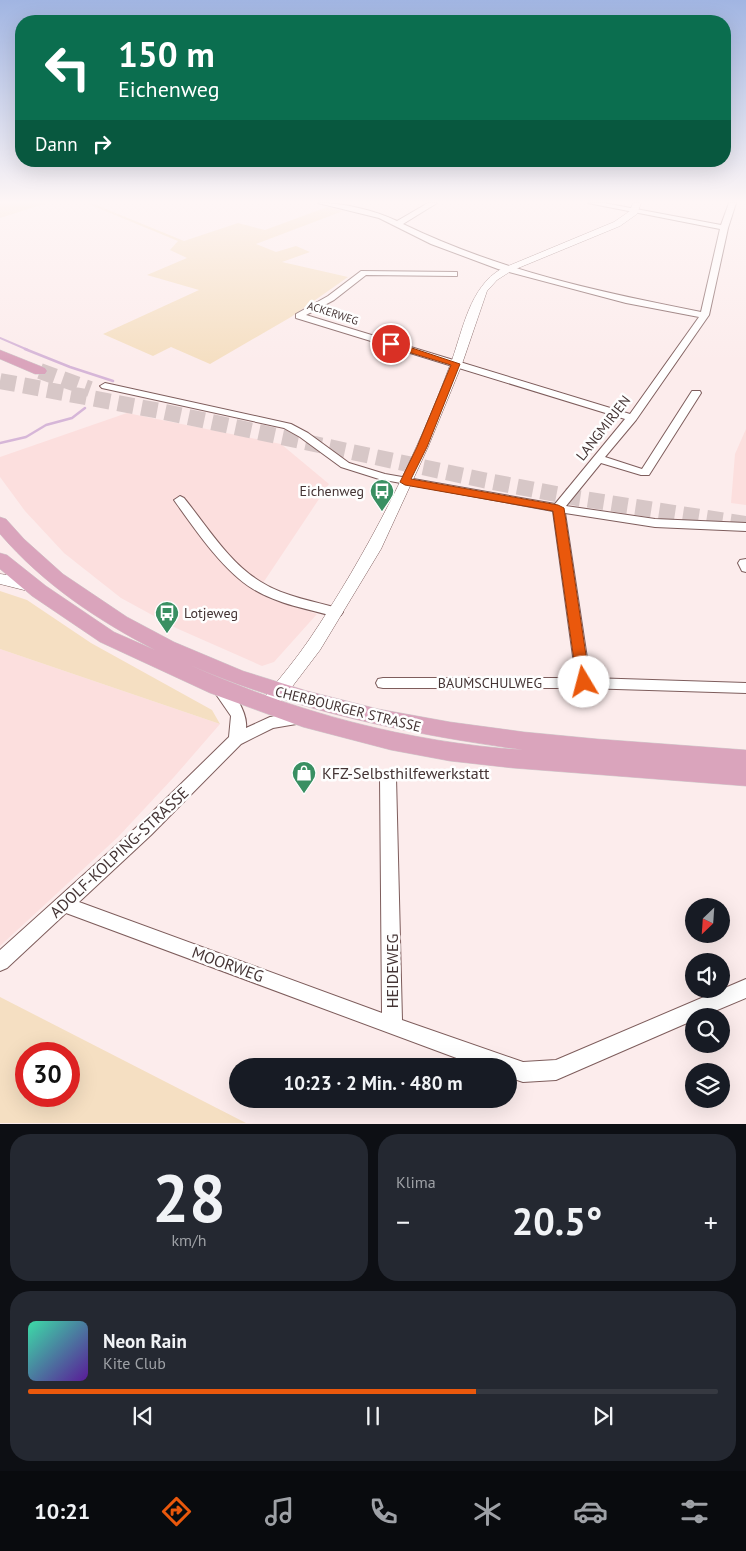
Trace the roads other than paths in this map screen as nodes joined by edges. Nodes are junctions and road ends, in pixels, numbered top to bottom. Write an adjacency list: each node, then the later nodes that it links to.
1 (471, 255): 4 (street)
2 (539, 255): 4 (street)
3 (718, 255): 6 (street, LANGMIRJEN)
4 (508, 268): 6 (street); 8 (street)
5 (454, 274): 8 (street, ACKERWEG)
6 (705, 315): 12 (street, LANGMIRJEN)
7 (0, 354): 9 (main road)
8 (456, 364): 12 (street, ACKERWEG); 14 (street)
9 (40, 371)
10 (105, 386): 14 (street)
11 (696, 393): 13 (street)
12 (632, 418): 13 (street, LANGMIRJEN)
13 (598, 459): 16 (street, LANGMIRJEN)
14 (405, 482): 16 (street); 22 (street)
15 (180, 500): 22 (street)
16 (558, 508): 18 (street); 23 (street)
17 (0, 522): 19 (main road, CHERBOURGER STRASSE)
18 (746, 527)
19 (26, 552): 20 (main road); 21 (main road, CHERBOURGER STRASSE)
20 (2, 570): 21 (main road); 25 (main road, CHERBOURGER STRASSE)
21 (55, 578): 27 (main road, CHERBOURGER STRASSE)
22 (336, 612): 27 (street)
23 (584, 682): 24 (street, BAUMSCHULWEG); 26 (street, BAUMSCHULWEG)
24 (383, 683)
25 (218, 687): 27 (main road, CHERBOURGER STRASSE); 29 (street)
26 (746, 688)
27 (273, 700): 28 (main road, CHERBOURGER STRASSE); 30 (main road, CHERBOURGER STRASSE)
28 (303, 718): 29 (street, ADOLF-KOLPING-STRASSE); 31 (main road, CHERBOURGER STRASSE)
29 (236, 740): 33 (street, ADOLF-KOLPING-STRASSE)
30 (746, 759)
31 (746, 776)
32 (388, 777): 36 (street, HEIDEWEG)
33 (63, 904): 34 (street, ADOLF-KOLPING-STRASSE); 36 (street, MOORWEG)
34 (0, 962)
35 (746, 988): 36 (street, HEIDEWEG)
36 (392, 1026)

